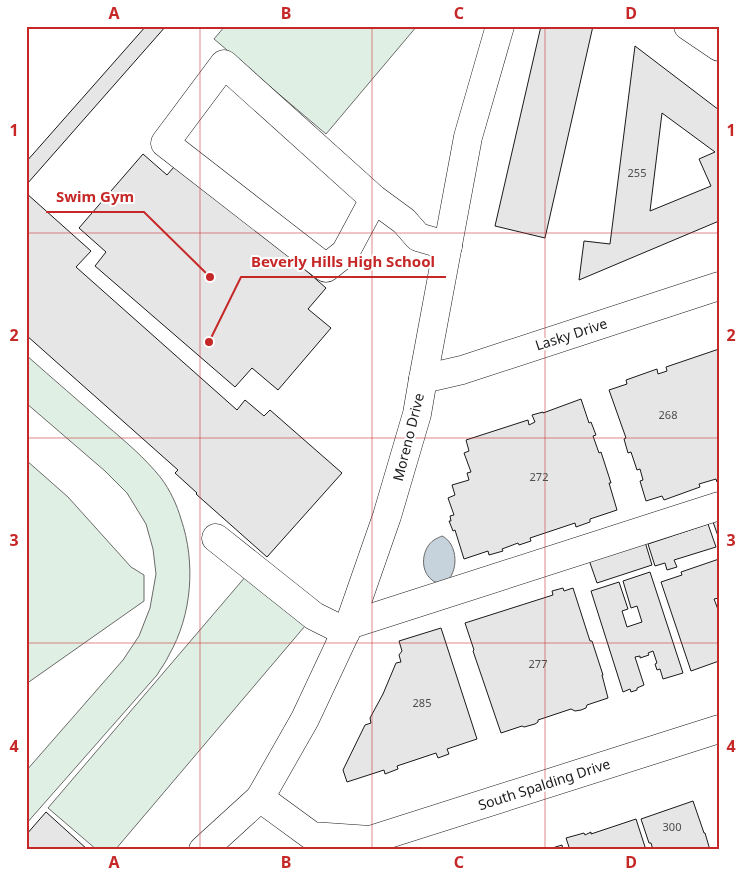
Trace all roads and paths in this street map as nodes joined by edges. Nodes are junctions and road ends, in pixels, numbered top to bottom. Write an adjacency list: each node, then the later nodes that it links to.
1 (500, 26): 5 (street, Moreno Drive)
2 (688, 26): 3 (street)
3 (719, 47)
4 (374, 199): 4 (street); 5 (street)
5 (448, 246): 7 (street, Moreno Drive)
6 (719, 286): 7 (street, Lasky Drive)
7 (422, 379): 10 (street, Moreno Drive)
8 (719, 506): 10 (street)
9 (216, 538): 10 (street)
10 (348, 629): 12 (street, Moreno Drive)
11 (719, 729): 13 (street, South Spalding Drive)
12 (260, 798): 13 (street, South Spalding Drive); 14 (street)
13 (365, 845)
14 (203, 850)

